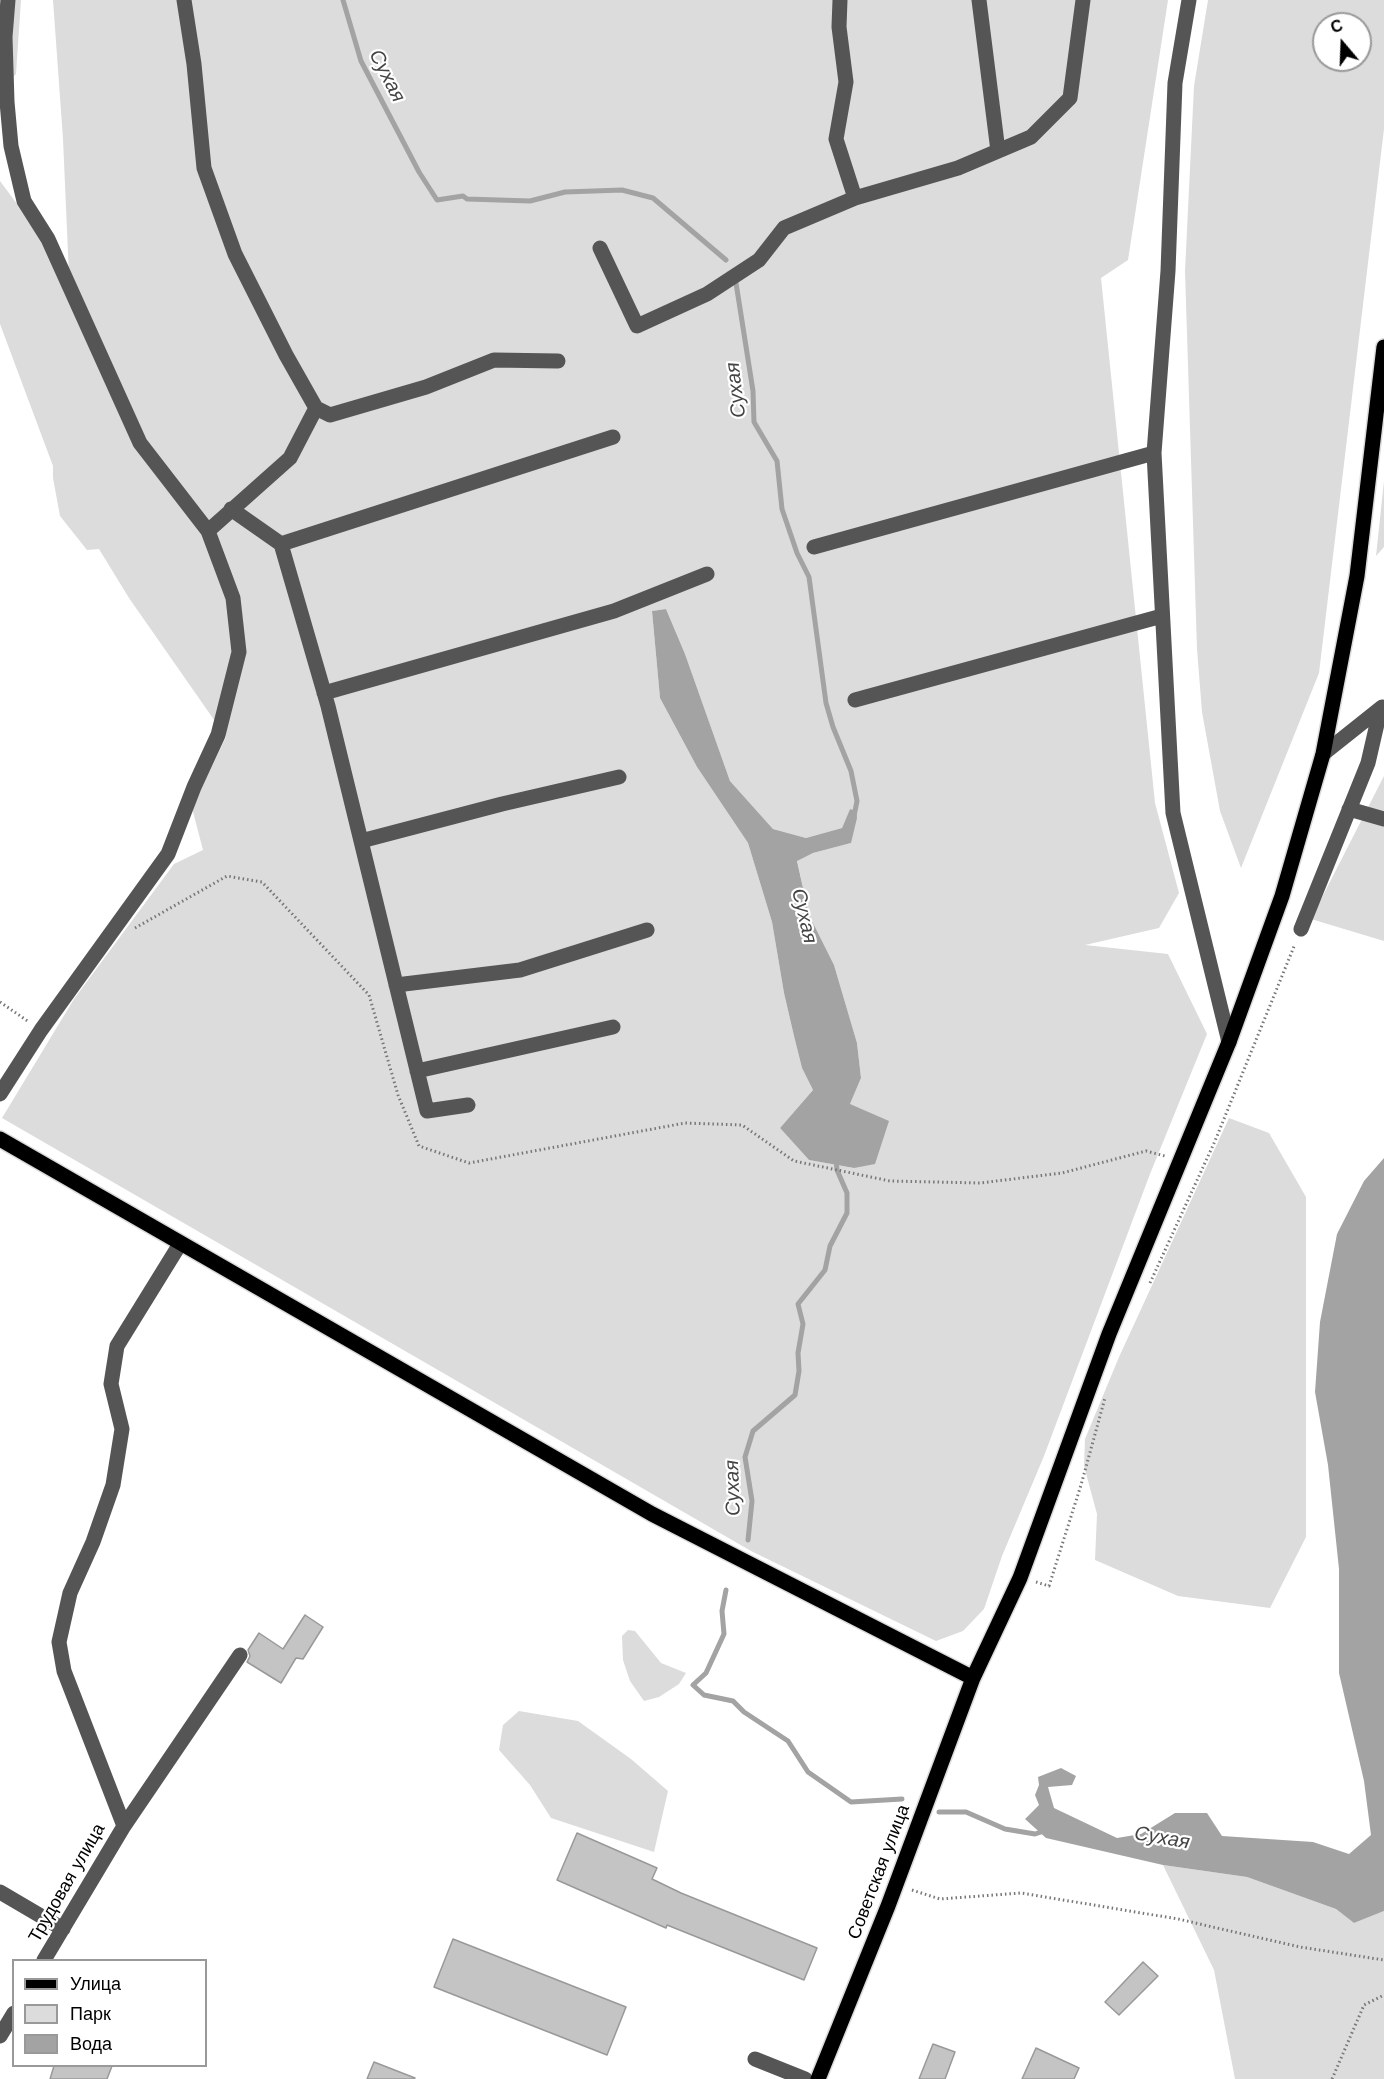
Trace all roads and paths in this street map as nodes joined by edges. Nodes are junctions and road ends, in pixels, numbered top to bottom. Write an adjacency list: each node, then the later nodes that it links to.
1 (8, 0): 16 (street)
2 (184, 0): 12 (street)
3 (840, 0): 8 (street)
4 (979, 0): 7 (street)
5 (1083, 0): 7 (street)
6 (1189, 0): 14 (street)
7 (998, 151): 8 (street)
8 (855, 198): 9 (street)
9 (600, 248)
10 (1384, 347): 24 (main road, Советская улица)
11 (558, 361): 12 (street)
12 (316, 408): 15 (street)
13 (614, 437): 17 (street)
14 (1154, 453): 18 (street); 20 (street)
15 (231, 509): 16 (street); 17 (street)
16 (208, 531): 35 (street)
17 (281, 544): 21 (street)
18 (814, 547)
19 (707, 574): 21 (street)
20 (1162, 616): 22 (street); 36 (street)
21 (324, 693): 28 (street)
22 (855, 700)
23 (1382, 707): 24 (street); 26 (street)
24 (1323, 754): 36 (main road, Советская улица)
25 (619, 777): 28 (street)
26 (1349, 809): 27 (street); 29 (street)
27 (1384, 819)
28 (361, 841): 32 (street)
29 (1301, 929): 43 (path)
30 (647, 930): 32 (street)
31 (127, 933): 41 (path)
32 (396, 985): 37 (street)
33 (0, 1002): 35 (path)
34 (613, 1027): 37 (street)
35 (41, 1030): 38 (street)
36 (1228, 1042): 41 (main road, Советская улица)
37 (417, 1071): 39 (street)
38 (0, 1094)
39 (468, 1105)
40 (0, 1139): 42 (main road)
41 (1181, 1160): 45 (main road, Советская улица)
42 (180, 1244): 47 (main road); 48 (street)
43 (1146, 1290)
44 (1105, 1397): 45 (path)
45 (1020, 1578): 47 (main road, Советская улица)
46 (240, 1655): 48 (street, Трудовая улица)
47 (973, 1678): 49 (main road, Советская улица)
48 (124, 1826): 51 (street, Трудовая улица)
49 (896, 1885): 53 (path); 59 (main road, Советская улица)
50 (4, 1899): 51 (street)
51 (63, 1929): 52 (street, Трудовая улица)
52 (45, 1959)
53 (1384, 1960)
54 (1384, 1995): 60 (path)
55 (12, 2016): 56 (street)
56 (0, 2036)
57 (755, 2059): 58 (street)
58 (805, 2079)
59 (818, 2079)
60 (1332, 2079)

